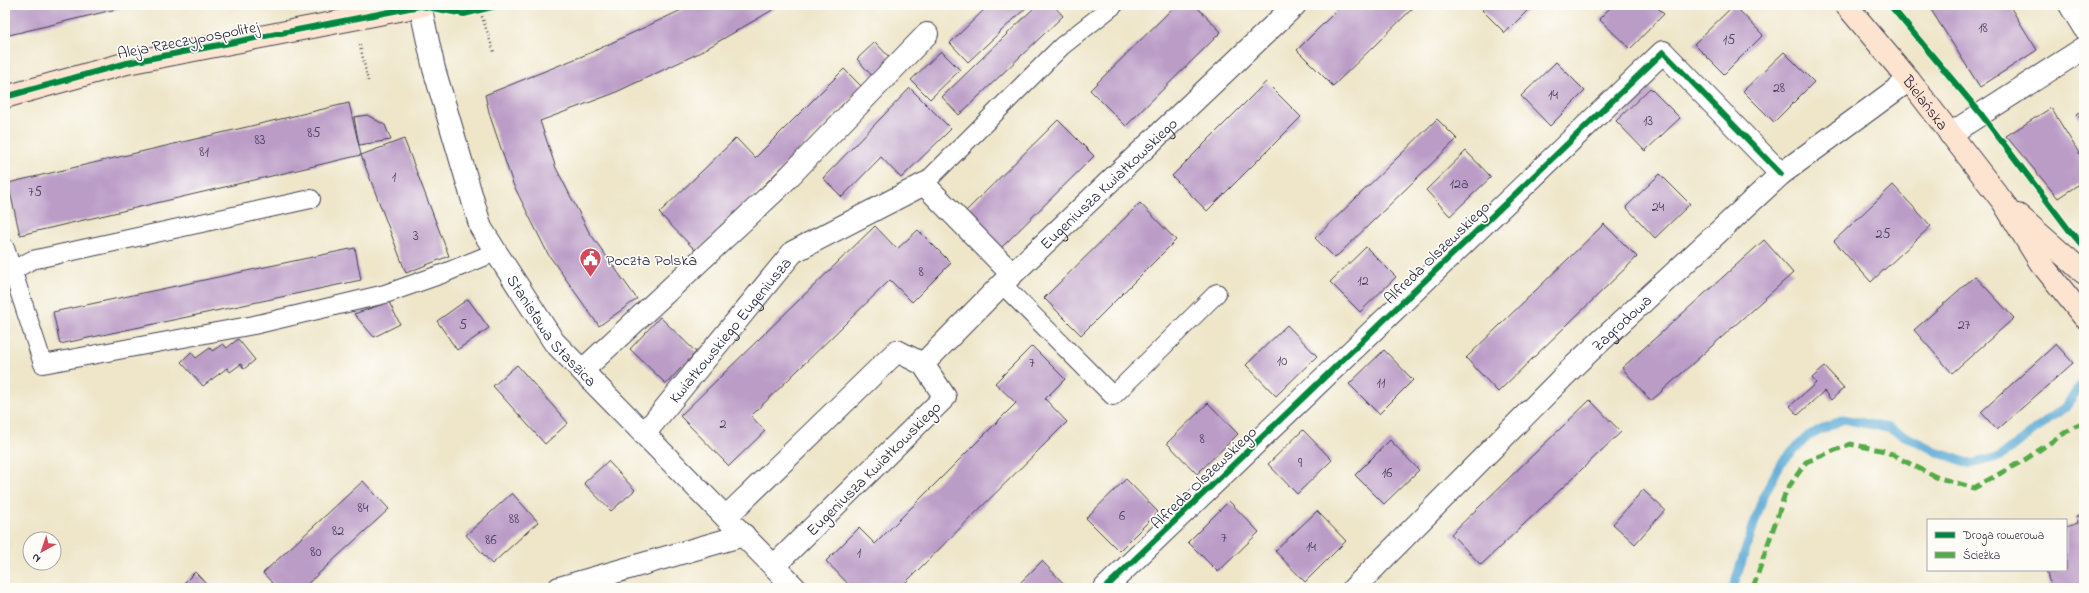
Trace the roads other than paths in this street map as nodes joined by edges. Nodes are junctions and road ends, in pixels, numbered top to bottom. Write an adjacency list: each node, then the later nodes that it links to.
1 (422, 5): 10 (street, Aleja Rzeczypospolitej); 17 (street, Stanisława Staszica)
2 (1114, 5): 13 (lane)
3 (1295, 5): 20 (street, Eugeniusza Kwiatkowskiego)
4 (1846, 5): 9 (street, Bielańska)
5 (2070, 5): 6 (street)
6 (2084, 28)
7 (927, 34): 24 (street)
8 (2084, 48): 11 (street)
9 (1908, 80): 11 (street, Bielańska); 12 (street, Zagrodowa)
10 (5, 97)
11 (1950, 134): 15 (street, Bielańska)
12 (1781, 174): 31 (street, Alfreda Olszewskiego); 32 (street, Zagrodowa)
13 (924, 184): 20 (street); 25 (street, Kwiatkowskiego Eugeniusza)
14 (311, 199): 18 (lane)
15 (2003, 202): 19 (street, Bielańska); 22 (street, Bielańska)
16 (5, 248): 18 (lane)
17 (496, 252): 18 (lane); 24 (street, Stanisława Staszica)
18 (13, 270)
19 (2084, 274)
20 (1007, 279): 21 (lane); 23 (street, Eugeniusza Kwiatkowskiego)
21 (1217, 293)
22 (2084, 317)
23 (923, 364): 26 (street, Eugeniusza Kwiatkowskiego); 28 (street, Eugeniusza Kwiatkowskiego)
24 (583, 370): 25 (street, Stanisława Staszica)
25 (644, 434): 26 (street, Stanisława Staszica)
26 (726, 517): 27 (street, Stanisława Staszica)
27 (744, 535): 28 (street, Stanisława Staszica); 29 (street)
28 (774, 566): 30 (street, Stanisława Staszica)
29 (559, 588)
30 (795, 588)
31 (1105, 588)
32 (1354, 588)

